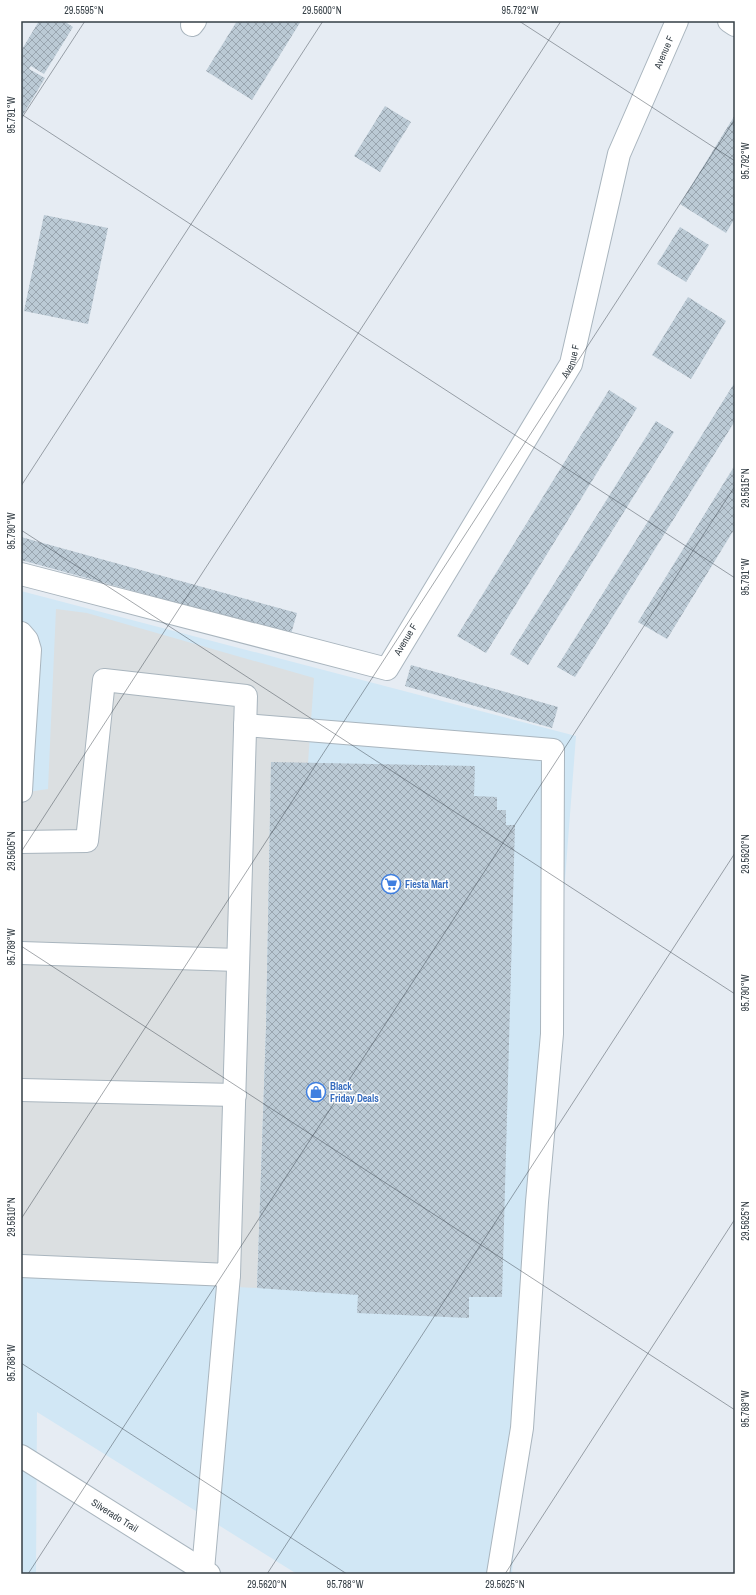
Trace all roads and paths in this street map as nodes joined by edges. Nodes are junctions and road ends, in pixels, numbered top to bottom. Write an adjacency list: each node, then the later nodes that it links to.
1 (677, 21): 4 (street, Avenue F)
2 (729, 21): 3 (street)
3 (735, 25)
4 (21, 574)
5 (21, 633): 7 (street)
6 (245, 725): 9 (street); 11 (street); 18 (street)
7 (22, 756): 8 (street)
8 (21, 791)
9 (21, 842)
10 (21, 953): 11 (street)
11 (238, 960): 13 (street)
12 (21, 1090): 13 (street)
13 (234, 1095): 15 (street)
14 (21, 1266): 15 (street)
15 (229, 1275): 17 (street)
16 (21, 1456): 17 (street, Silverado Trail)
17 (206, 1572)
18 (498, 1574)

